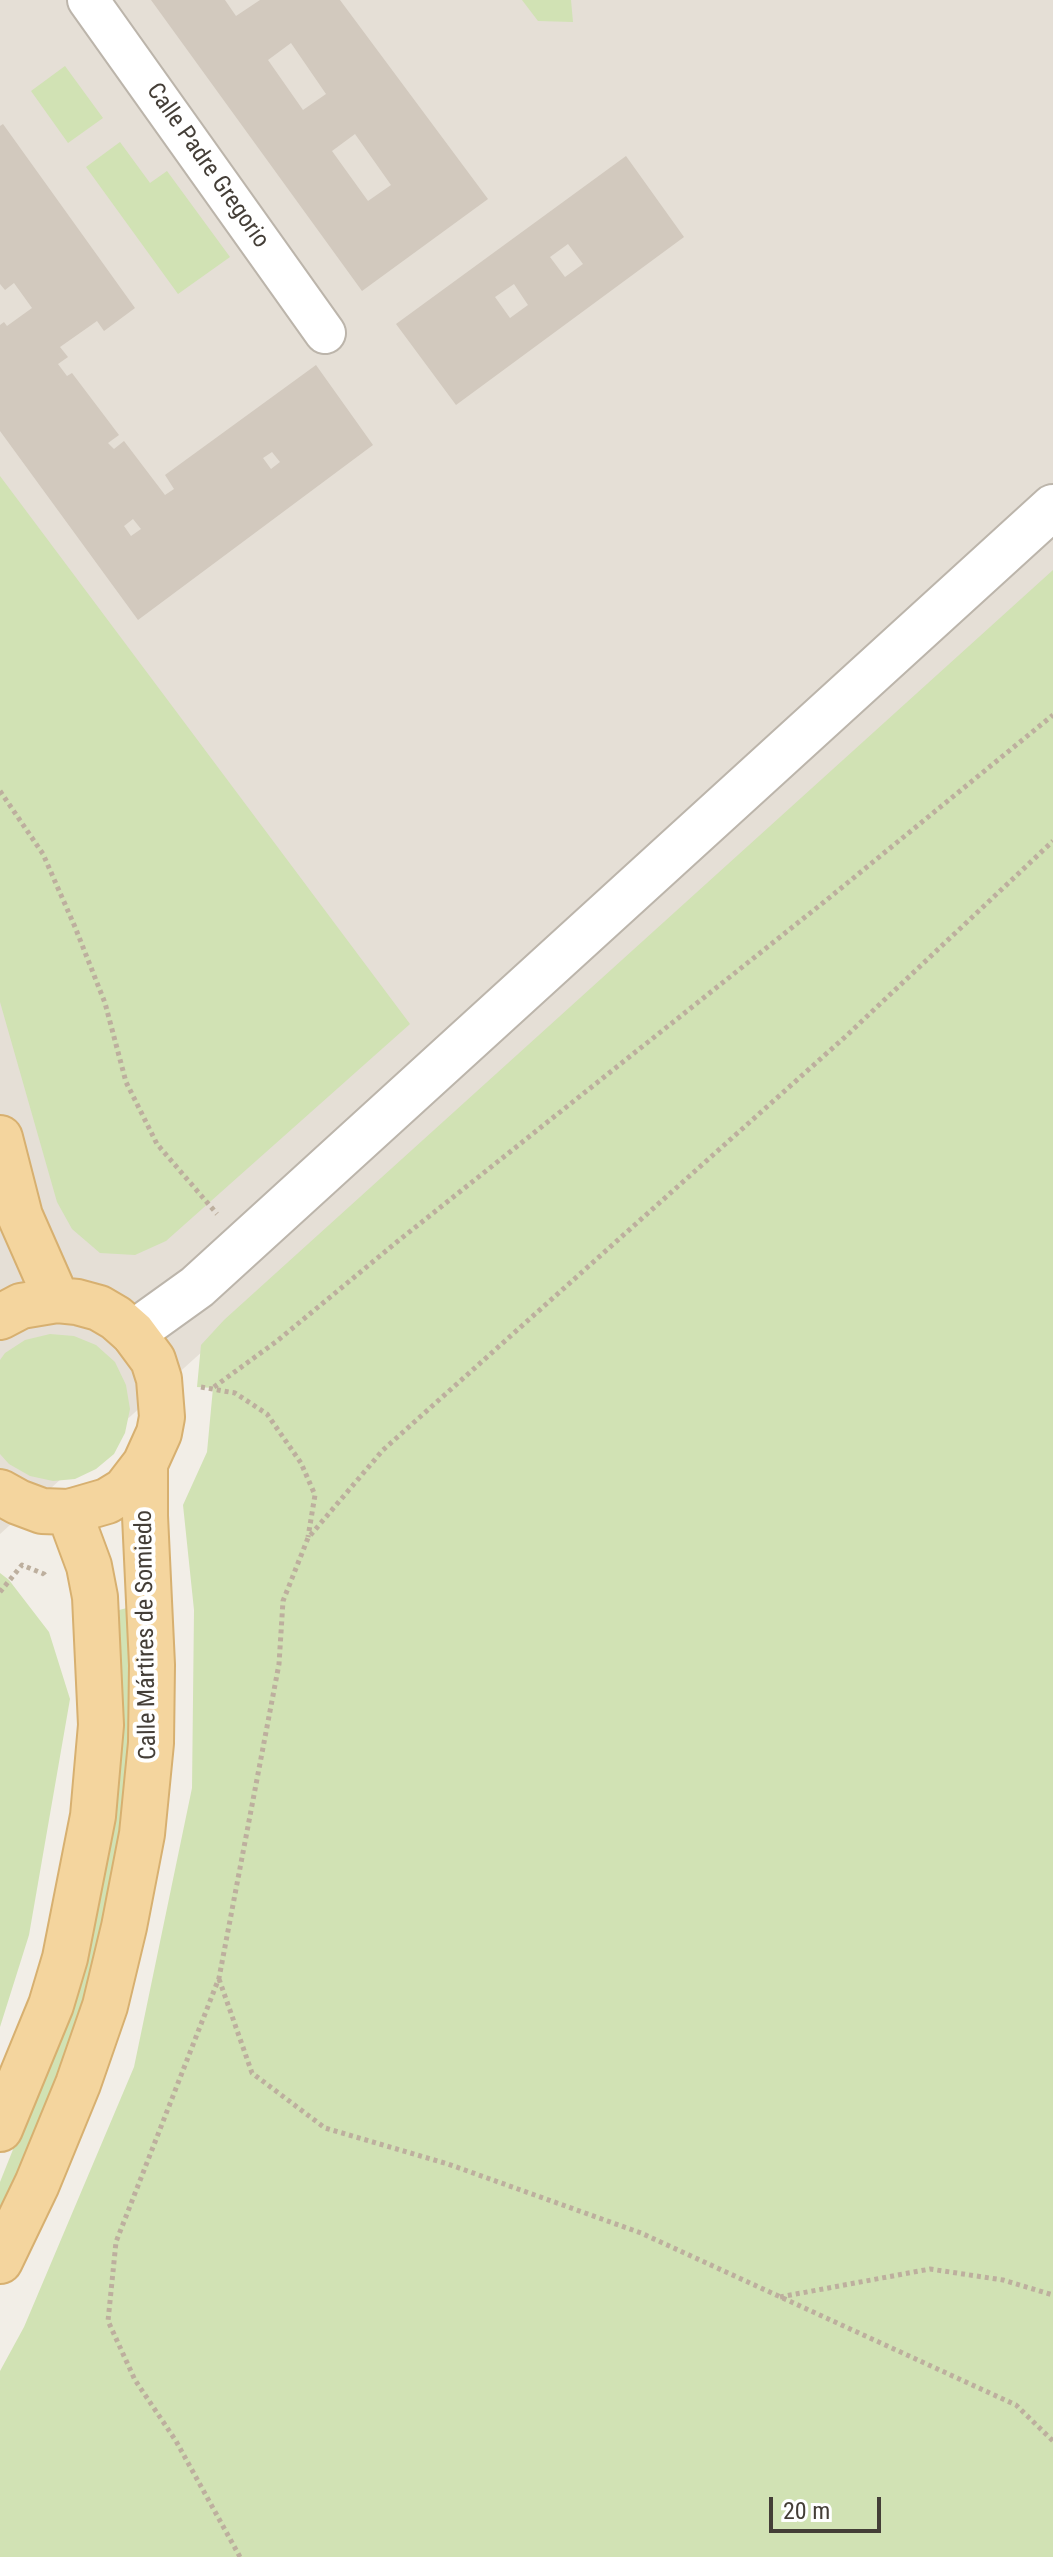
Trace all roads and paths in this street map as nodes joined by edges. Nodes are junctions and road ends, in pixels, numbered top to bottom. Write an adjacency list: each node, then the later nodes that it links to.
1 (88, 0): 2 (street, Calle Padre Gregorio)
2 (325, 333)
3 (1053, 507): 11 (street)
4 (1053, 715): 13 (path)
5 (0, 791): 8 (path)
6 (1053, 841): 17 (path)
7 (0, 1138): 9 (main road)
8 (217, 1214)
9 (57, 1300): 10 (main road); 11 (main road)
10 (0, 1317)
11 (133, 1333): 14 (main road)
12 (197, 1387): 13 (path)
13 (214, 1387): 17 (path)
14 (145, 1464): 16 (main road); 22 (main road, Calle Mártires de Somiedo)
15 (0, 1492): 16 (main road)
16 (69, 1512): 21 (main road, Calle Mártires de Somiedo)
17 (308, 1538): 20 (path)
18 (50, 1584): 19 (path)
19 (0, 1592)
20 (219, 1978): 24 (path); 26 (path)
21 (0, 2129)
22 (0, 2261)
23 (1053, 2295): 24 (path)
24 (779, 2297): 25 (path)
25 (1053, 2441)
26 (240, 2557)

